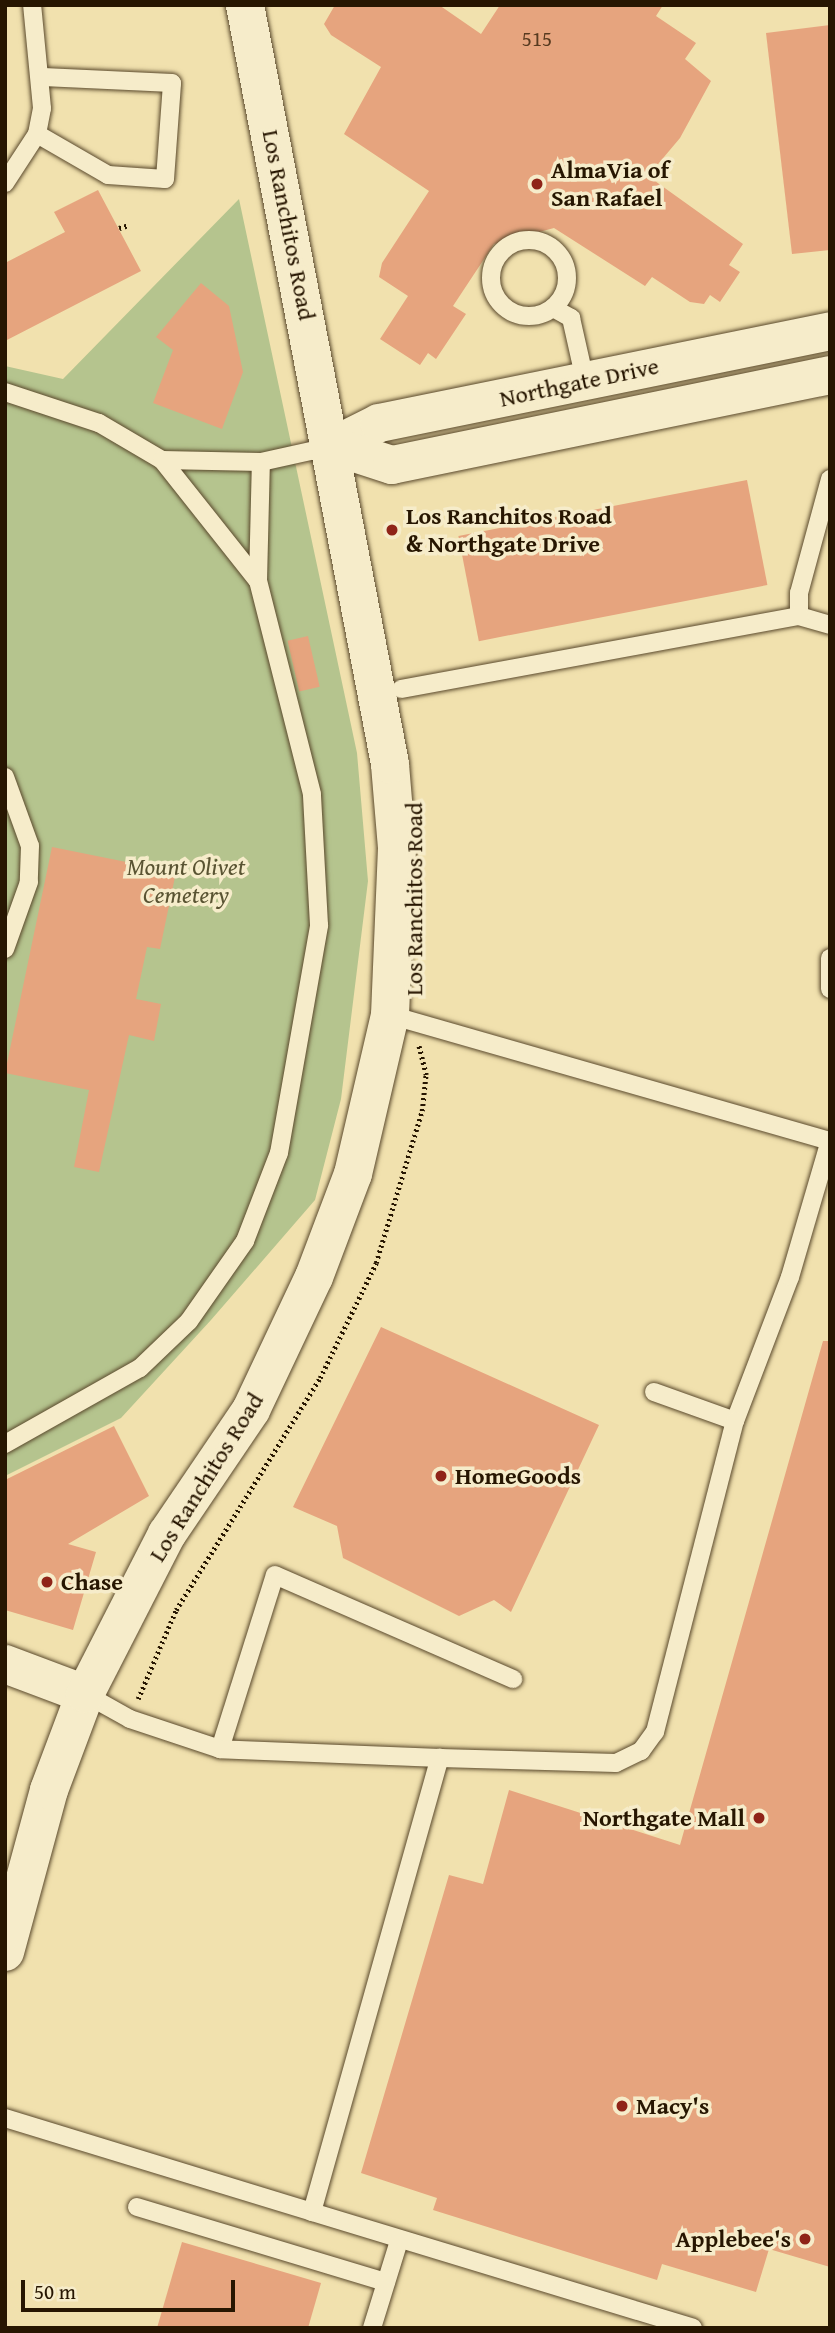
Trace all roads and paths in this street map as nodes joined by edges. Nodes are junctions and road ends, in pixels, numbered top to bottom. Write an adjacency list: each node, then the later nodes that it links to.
1 (32, 5): 3 (lane)
2 (245, 5): 13 (main road, Los Ranchitos Road)
3 (43, 77): 4 (lane); 4 (lane)
4 (37, 134): 5 (lane)
5 (5, 183)
6 (129, 225): 7 (path)
7 (118, 228)
8 (553, 308): 8 (lane); 11 (lane)
9 (829, 335): 11 (main road, Northgate Drive)
10 (830, 375): 13 (main road, Northgate Drive)
11 (585, 380): 13 (main road, Northgate Drive)
12 (5, 392): 14 (lane)
13 (333, 446): 15 (lane, Northgate Drive); 20 (main road, Los Ranchitos Road); 25 (main road, Los Ranchitos Road)
14 (162, 460): 15 (lane, Northgate Drive); 17 (lane)
15 (261, 462): 17 (lane)
16 (830, 479): 18 (lane)
17 (258, 582): 29 (lane)
18 (799, 616): 19 (lane); 20 (lane)
19 (830, 625)
20 (401, 689): 25 (main road, Los Ranchitos Road)
21 (6, 781): 22 (lane)
22 (5, 949)
23 (830, 958): 24 (lane)
24 (830, 989)
25 (401, 1017): 26 (lane); 32 (main road, Los Ranchitos Road)
26 (829, 1143): 28 (lane)
27 (654, 1392): 28 (lane)
28 (735, 1421): 34 (lane)
29 (5, 1444)
30 (5, 1664): 32 (main road)
31 (513, 1679): 33 (lane)
32 (85, 1694): 33 (lane); 35 (main road, Los Ranchitos Road)
33 (220, 1749): 34 (lane)
34 (440, 1758): 38 (lane)
35 (5, 1952)
36 (5, 2118): 38 (lane)
37 (137, 2207): 40 (lane)
38 (312, 2212): 39 (lane)
39 (399, 2241): 40 (lane); 42 (lane)
40 (386, 2282): 41 (lane)
41 (372, 2328)
42 (693, 2328)

